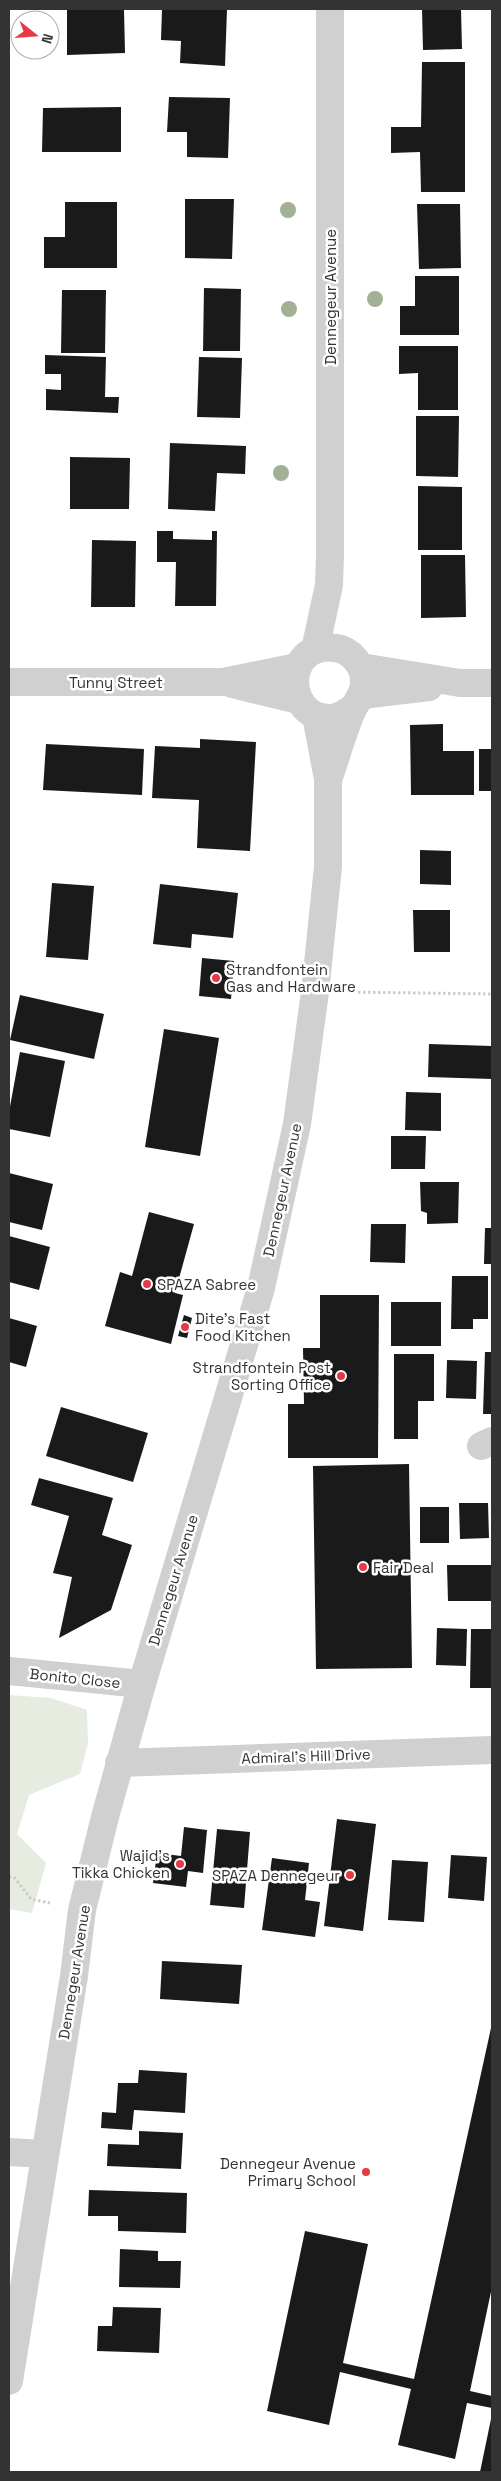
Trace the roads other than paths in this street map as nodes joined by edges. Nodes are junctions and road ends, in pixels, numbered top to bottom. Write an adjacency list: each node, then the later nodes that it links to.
1 (330, 9): 2 (street, Dennegeur Avenue)
2 (317, 655): 3 (street); 5 (street, Tunny Street); 9 (street)
3 (360, 667): 6 (street); 8 (street)
4 (9, 682): 5 (street, Tunny Street)
5 (223, 682): 9 (street, Tunny Street)
6 (460, 683): 7 (street); 8 (street)
7 (492, 683)
8 (358, 701): 9 (street); 10 (street, Dennegeur Avenue)
9 (307, 708): 10 (street, Dennegeur Avenue)
10 (328, 779): 12 (street, Dennegeur Avenue)
11 (9, 1671): 12 (street, Bonito Close)
12 (142, 1684): 14 (street, Dennegeur Avenue)
13 (492, 1750): 14 (street, Admiral's Hill Drive)
14 (119, 1763): 16 (street, Dennegeur Avenue)
15 (9, 2152): 16 (street)
16 (44, 2154): 17 (street, Dennegeur Avenue)
17 (9, 2381)

